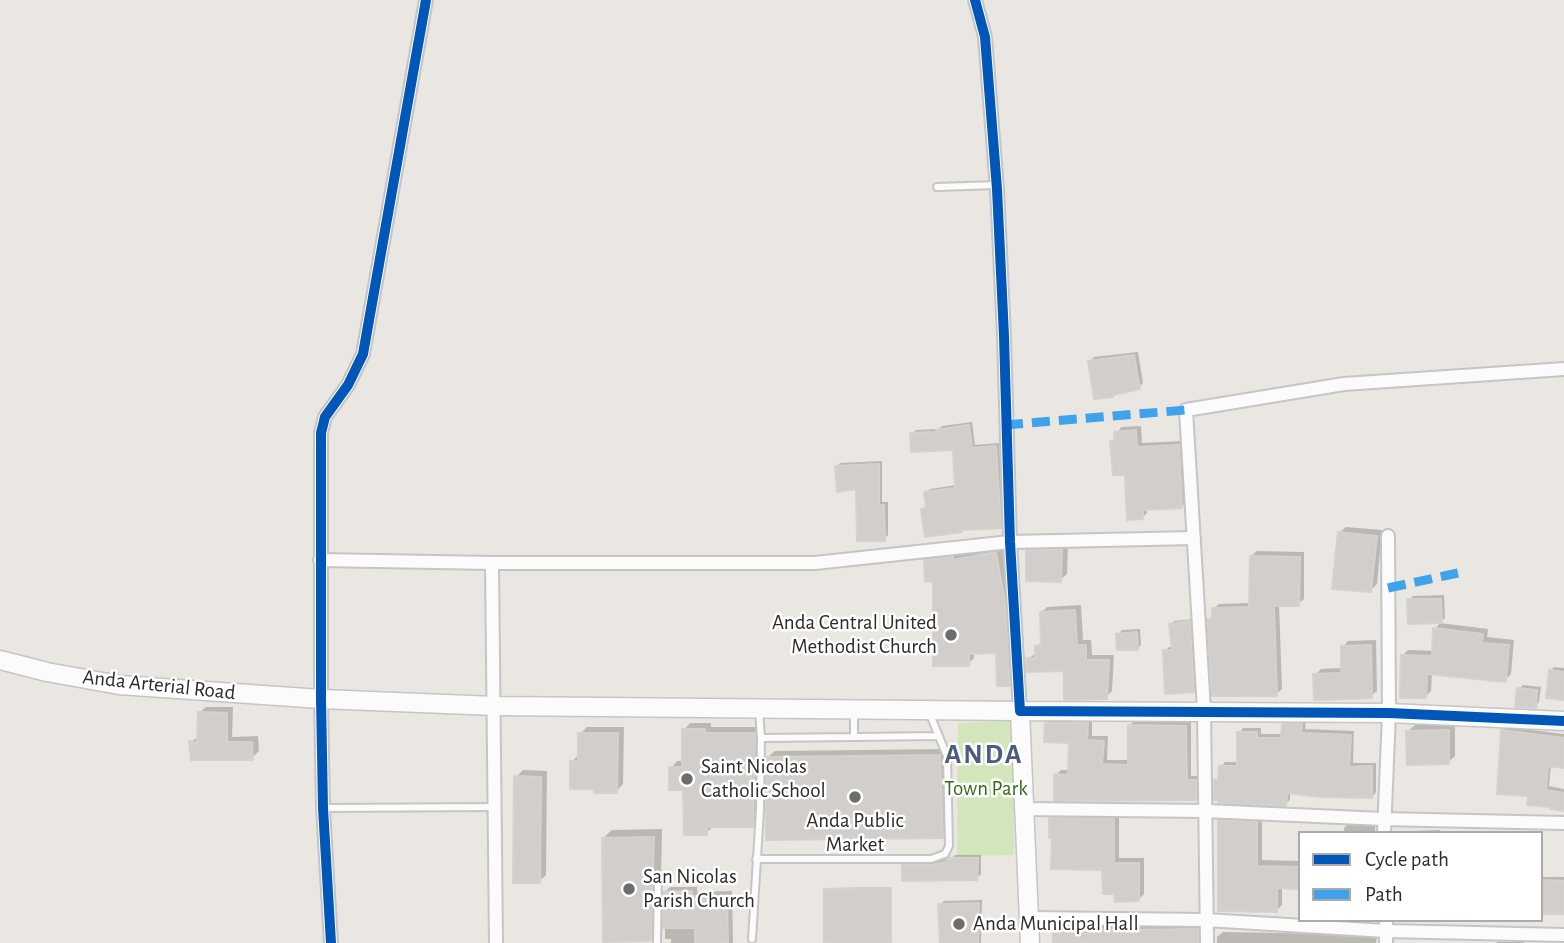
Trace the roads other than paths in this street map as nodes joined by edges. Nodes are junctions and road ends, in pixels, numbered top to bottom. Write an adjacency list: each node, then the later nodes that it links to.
1 (426, 0): 9 (street)
2 (975, 0): 3 (street)
3 (997, 185): 4 (lane); 8 (street)
4 (937, 187)
5 (1564, 369): 7 (street)
6 (1388, 536): 19 (street)
7 (1194, 538): 8 (street); 17 (street)
8 (1010, 542): 10 (street); 18 (street)
9 (320, 560): 10 (street); 12 (street)
10 (492, 563): 13 (street)
11 (0, 660): 12 (main road, Anda Arterial Road)
12 (321, 699): 13 (main road, Anda Arterial Road); 25 (street)
13 (495, 706): 14 (main road, Anda Arterial Road); 24 (street)
14 (759, 709): 15 (main road, Anda Arterial Road); 23 (lane)
15 (853, 709): 16 (main road, Anda Arterial Road); 22 (lane)
16 (928, 710): 18 (main road, Anda Arterial Road); 21 (lane)
17 (1204, 710): 18 (main road, Anda Arterial Road); 19 (main road, Anda Arterial Road); 27 (street)
18 (1020, 711): 26 (main road)
19 (1389, 713): 20 (main road, Anda Arterial Road); 28 (street)
20 (1564, 720)
21 (939, 736): 22 (lane); 31 (lane)
22 (855, 737): 23 (lane)
23 (761, 738): 31 (lane)
24 (495, 807): 25 (lane); 39 (street)
25 (323, 808): 38 (street)
26 (1024, 810): 27 (street); 33 (main road)
27 (1206, 811): 28 (street); 34 (street)
28 (1383, 819): 29 (street); 30 (street)
29 (1564, 823)
30 (1384, 831)
31 (756, 859): 37 (lane)
32 (658, 877): 40 (lane)
33 (1028, 918): 34 (street); 41 (main road)
34 (1206, 920): 35 (street); 42 (street)
35 (1386, 931): 36 (street)
36 (1564, 935)
37 (752, 939)
38 (331, 943)
39 (496, 943)
40 (657, 943)
41 (1030, 943)
42 (1207, 943)

